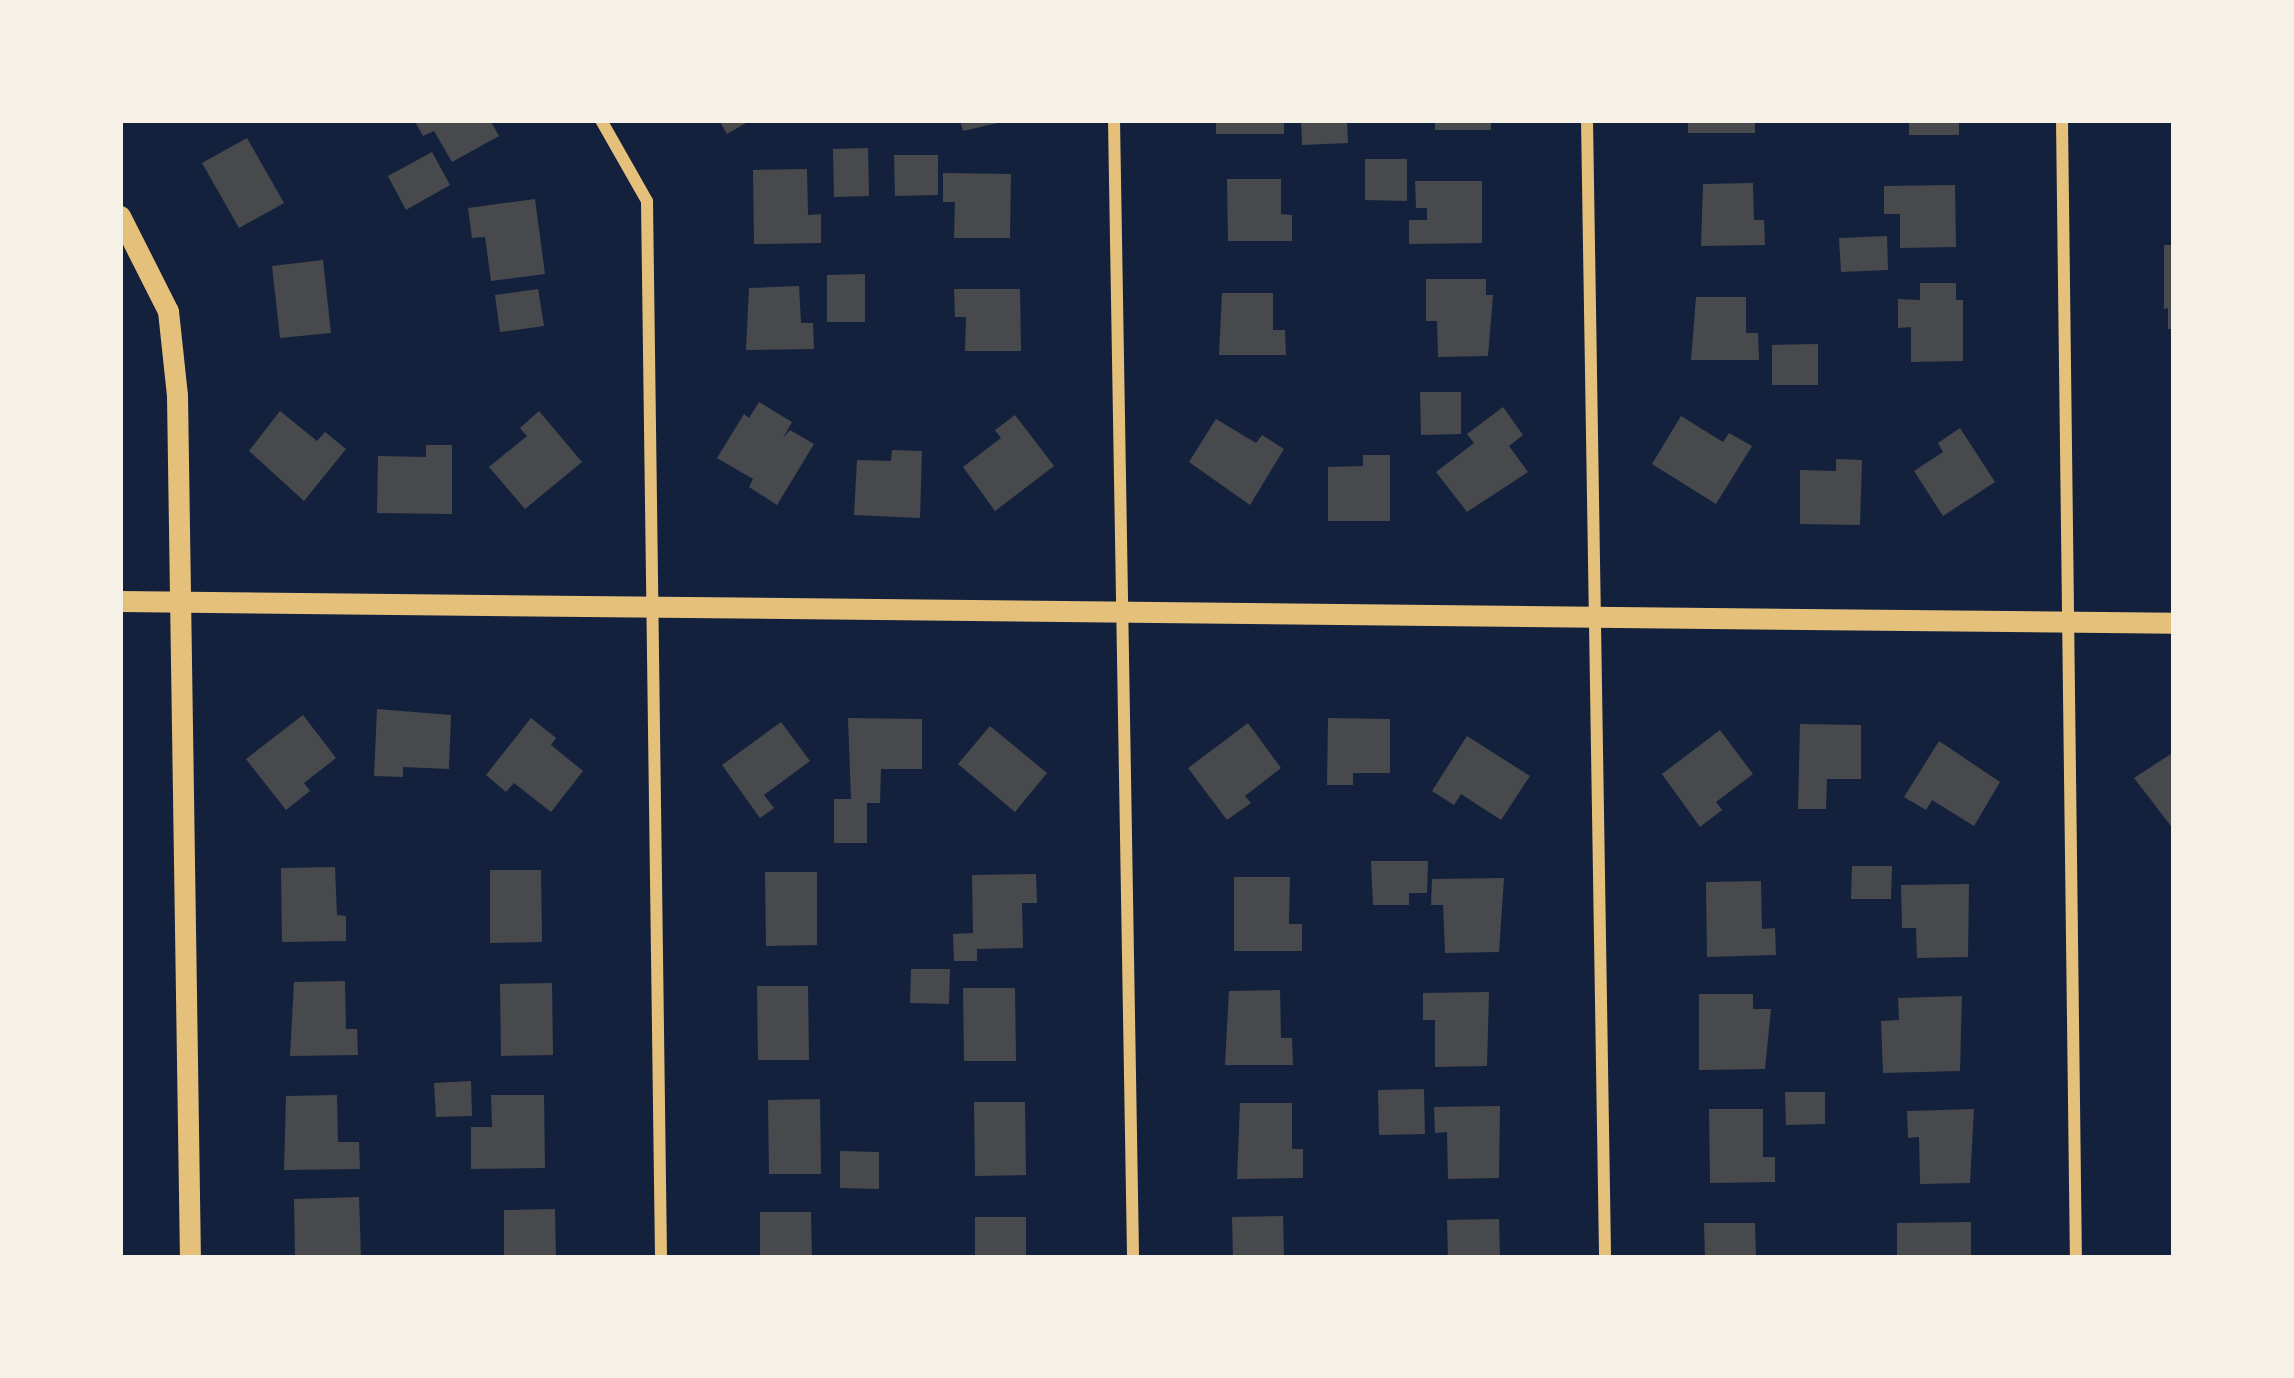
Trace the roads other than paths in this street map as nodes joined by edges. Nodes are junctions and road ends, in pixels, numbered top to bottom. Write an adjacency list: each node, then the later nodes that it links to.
1 (601, 120): 8 (street)
2 (1114, 120): 9 (street)
3 (1587, 120): 10 (street)
4 (2062, 120): 11 (street)
5 (120, 216): 7 (street)
6 (120, 601): 7 (street)
7 (177, 602): 8 (street); 13 (street)
8 (654, 603): 9 (street); 14 (street)
9 (1126, 612): 10 (street); 15 (street)
10 (1598, 618): 11 (street); 16 (street)
11 (2068, 622): 12 (street); 17 (street)
12 (2174, 623)
13 (190, 1258)
14 (662, 1258)
15 (1133, 1258)
16 (1605, 1258)
17 (2076, 1258)

